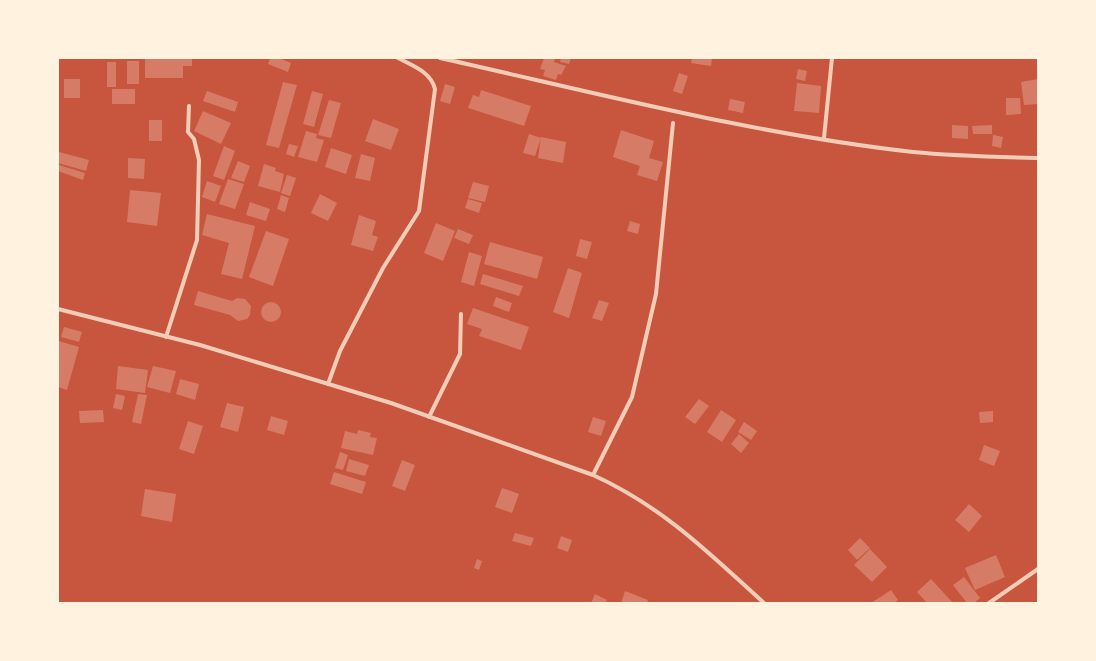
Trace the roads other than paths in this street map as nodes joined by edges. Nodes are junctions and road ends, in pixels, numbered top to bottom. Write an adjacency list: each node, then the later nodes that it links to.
1 (398, 58): 11 (street)
2 (440, 58): 6 (street)
3 (832, 58): 6 (street)
4 (189, 106): 10 (street)
5 (673, 123): 13 (street)
6 (824, 138): 7 (street)
7 (1038, 158)
8 (58, 309): 10 (street)
9 (461, 314): 12 (street)
10 (166, 337): 11 (street)
11 (328, 384): 12 (street)
12 (429, 417): 13 (street)
13 (592, 475): 15 (street)
14 (1038, 569): 16 (street)
15 (764, 603)
16 (989, 603)

